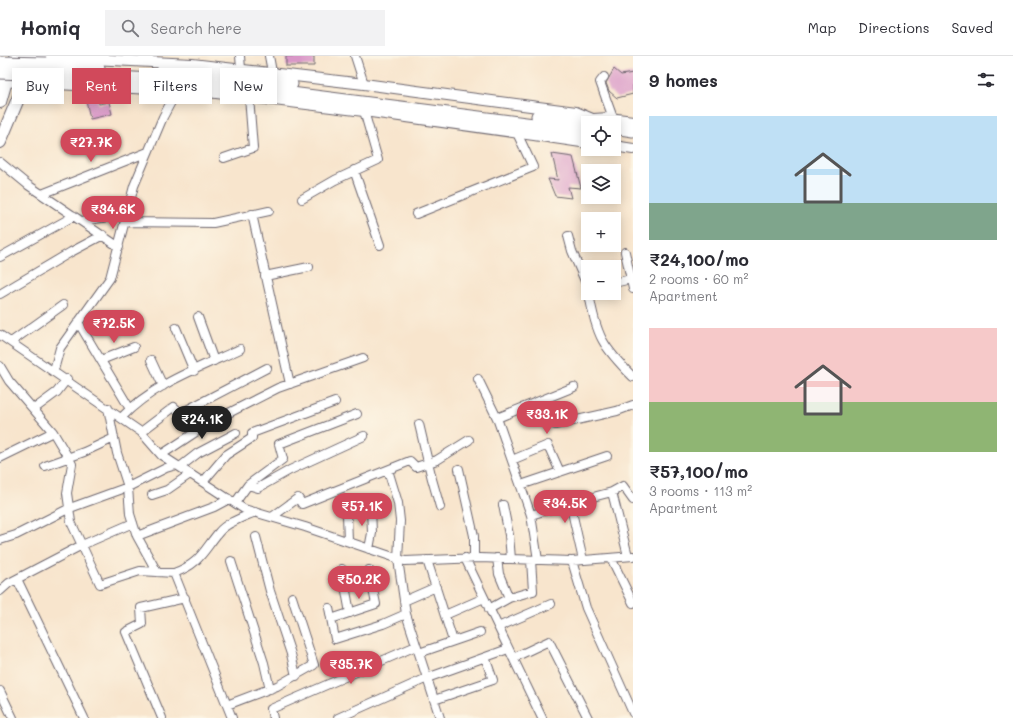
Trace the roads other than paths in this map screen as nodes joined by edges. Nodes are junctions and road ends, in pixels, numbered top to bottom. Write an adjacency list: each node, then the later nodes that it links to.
1 (240, 56): 11 (street)
2 (269, 56): 12 (street)
3 (0, 57): 4 (street)
4 (21, 57): 6 (street); 8 (main road); 17 (main road)
5 (358, 57): 21 (street)
6 (136, 58): 10 (street)
7 (0, 62): 9 (highway, bridge)
8 (23, 68)
9 (39, 68)
10 (231, 68)
11 (241, 68)
12 (271, 68)
13 (64, 69): 30 (highway)
14 (64, 71): 35 (highway)
15 (277, 73): 21 (street)
16 (12, 76): 17 (highway, bridge)
17 (2, 78): 19 (street); 24 (main road)
18 (604, 78): 29 (street)
19 (12, 80)
20 (64, 84): 22 (street)
21 (364, 84): 30 (street)
22 (139, 87)
23 (277, 100): 28 (street)
24 (0, 102)
25 (16, 104): 43 (main road)
26 (170, 104): 45 (street)
27 (250, 104): 46 (street)
28 (364, 111): 35 (street); 48 (street)
29 (606, 116)
30 (575, 117): 31 (highway); 32 (street)
31 (581, 119)
32 (581, 119)
33 (633, 121): 34 (street)
34 (621, 124)
35 (525, 129): 38 (highway); 42 (street); 53 (street)
36 (621, 129): 37 (highway)
37 (633, 130)
38 (581, 132)
39 (621, 133): 41 (highway)
40 (621, 138): 44 (street)
41 (633, 139)
42 (581, 141)
43 (0, 142)
44 (633, 149)
45 (148, 152): 49 (street); 55 (street)
46 (224, 158)
47 (0, 162): 49 (street)
48 (354, 170): 50 (street); 59 (street)
49 (42, 194): 54 (street)
50 (302, 199)
51 (269, 210): 52 (street)
52 (252, 214): 55 (street); 65 (street)
53 (416, 214)
54 (74, 216): 56 (street); 62 (street)
55 (126, 218): 56 (street); 60 (street)
56 (82, 221): 57 (street)
57 (103, 235): 60 (street); 69 (street)
58 (568, 236): 64 (street)
59 (380, 245)
60 (119, 247): 73 (street)
61 (625, 252): 66 (street)
62 (0, 257)
63 (309, 266): 65 (street)
64 (581, 272)
65 (265, 276): 90 (street)
66 (630, 279): 67 (street); 68 (street)
67 (621, 281)
68 (633, 290)
69 (0, 294)
70 (591, 300): 87 (street)
71 (63, 305): 76 (street)
72 (198, 317): 82 (street)
73 (78, 322): 80 (street); 85 (street)
74 (176, 328): 86 (street)
75 (0, 335): 76 (street)
76 (11, 342): 85 (street)
77 (134, 347): 80 (street)
78 (240, 349): 82 (street)
79 (363, 358): 90 (street)
80 (101, 360): 96 (street)
81 (152, 360): 91 (street)
82 (214, 361): 86 (street)
83 (0, 366): 97 (street)
84 (267, 368): 104 (street)
85 (54, 370): 88 (street)
86 (194, 371): 91 (street)
87 (633, 377)
88 (66, 379): 95 (street); 97 (street)
89 (478, 379): 100 (street)
90 (290, 384): 109 (street)
91 (162, 386): 96 (street)
92 (574, 387): 100 (street)
93 (335, 402): 121 (street)
94 (633, 405): 102 (street)
95 (108, 408): 99 (street); 107 (street)
96 (130, 409): 99 (street)
97 (34, 410): 103 (street)
98 (357, 414): 122 (street)
99 (121, 418): 104 (street)
100 (497, 418): 113 (street)
101 (419, 424): 114 (street)
102 (555, 425)
103 (53, 432): 111 (street); 112 (street)
104 (141, 432): 109 (street)
105 (236, 433): 116 (street)
106 (364, 436): 122 (street)
107 (114, 438): 112 (street); 124 (street)
108 (469, 440): 114 (street)
109 (161, 455): 116 (street)
110 (607, 456): 119 (street)
111 (0, 458)
112 (69, 458): 115 (street); 133 (street)
113 (512, 460): 119 (street); 123 (street)
114 (429, 463): 118 (street); 132 (street)
115 (46, 466)
116 (178, 466): 120 (street); 124 (street)
117 (459, 469): 148 (street)
118 (388, 470): 137 (street); 146 (street)
119 (560, 472): 123 (street)
120 (190, 474): 121 (street); 126 (street)
121 (202, 482): 128 (street)
122 (248, 485): 128 (street)
123 (521, 485): 136 (street)
124 (128, 487): 133 (street); 138 (street)
125 (612, 492): 127 (street); 129 (street); 145 (street)
126 (152, 495)
127 (633, 500)
128 (232, 501): 134 (street); 139 (street)
129 (570, 503): 136 (street); 154 (street)
130 (503, 505): 151 (street)
131 (371, 507): 144 (street)
132 (440, 507)
133 (70, 508): 141 (street); 143 (street)
134 (255, 512): 137 (street); 160 (street)
135 (346, 514): 142 (street)
136 (531, 515): 153 (street)
137 (272, 517): 142 (street)
138 (133, 523): 139 (street); 143 (street)
139 (137, 536): 159 (street)
140 (256, 537): 184 (street)
141 (0, 540)
142 (348, 542): 144 (street)
143 (82, 545): 159 (street); 161 (street)
144 (370, 549): 146 (street)
145 (631, 556): 150 (street)
146 (398, 558): 152 (street); 168 (street)
147 (465, 558): 148 (street); 152 (street); 166 (street)
148 (474, 558): 149 (street)
149 (497, 558): 151 (street); 167 (street)
150 (611, 558): 154 (street); 170 (street)
151 (511, 559): 153 (street)
152 (427, 560): 162 (street)
153 (534, 560): 156 (street); 167 (street)
154 (583, 560): 156 (street)
155 (231, 561): 186 (street)
156 (572, 561): 190 (street)
157 (342, 569): 173 (street)
158 (369, 570): 173 (street)
159 (157, 572): 160 (street)
160 (174, 573): 165 (street)
161 (18, 579): 163 (street); 192 (street)
162 (436, 587): 168 (street); 175 (street)
163 (0, 591)
164 (292, 597): 184 (street)
165 (185, 598): 189 (street); 193 (street)
166 (484, 598): 172 (street); 175 (street)
167 (509, 598): 172 (street)
168 (404, 601): 174 (street)
169 (551, 604): 177 (street)
170 (633, 604)
171 (329, 608): 176 (street)
172 (489, 609): 177 (street)
173 (350, 613): 176 (street)
174 (406, 614): 176 (street); 180 (street)
175 (445, 615): 179 (street)
176 (331, 620)
177 (498, 627): 181 (street)
178 (480, 632): 179 (street)
179 (453, 642): 180 (street)
180 (417, 649): 185 (street); 195 (street)
181 (508, 649): 182 (street); 183 (street)
182 (485, 657): 185 (street); 188 (street)
183 (513, 658): 198 (street); 199 (street)
184 (296, 676): 186 (street)
185 (427, 678): 188 (street); 196 (street)
186 (270, 689): 189 (street)
187 (0, 691): 191 (street)
188 (434, 700): 197 (street)
189 (227, 705): 194 (street)
190 (633, 712)
191 (13, 718)
192 (84, 718)
193 (162, 718)
194 (232, 718)
195 (273, 718)
196 (338, 718)
197 (440, 718)
198 (542, 718)
199 (588, 718)

